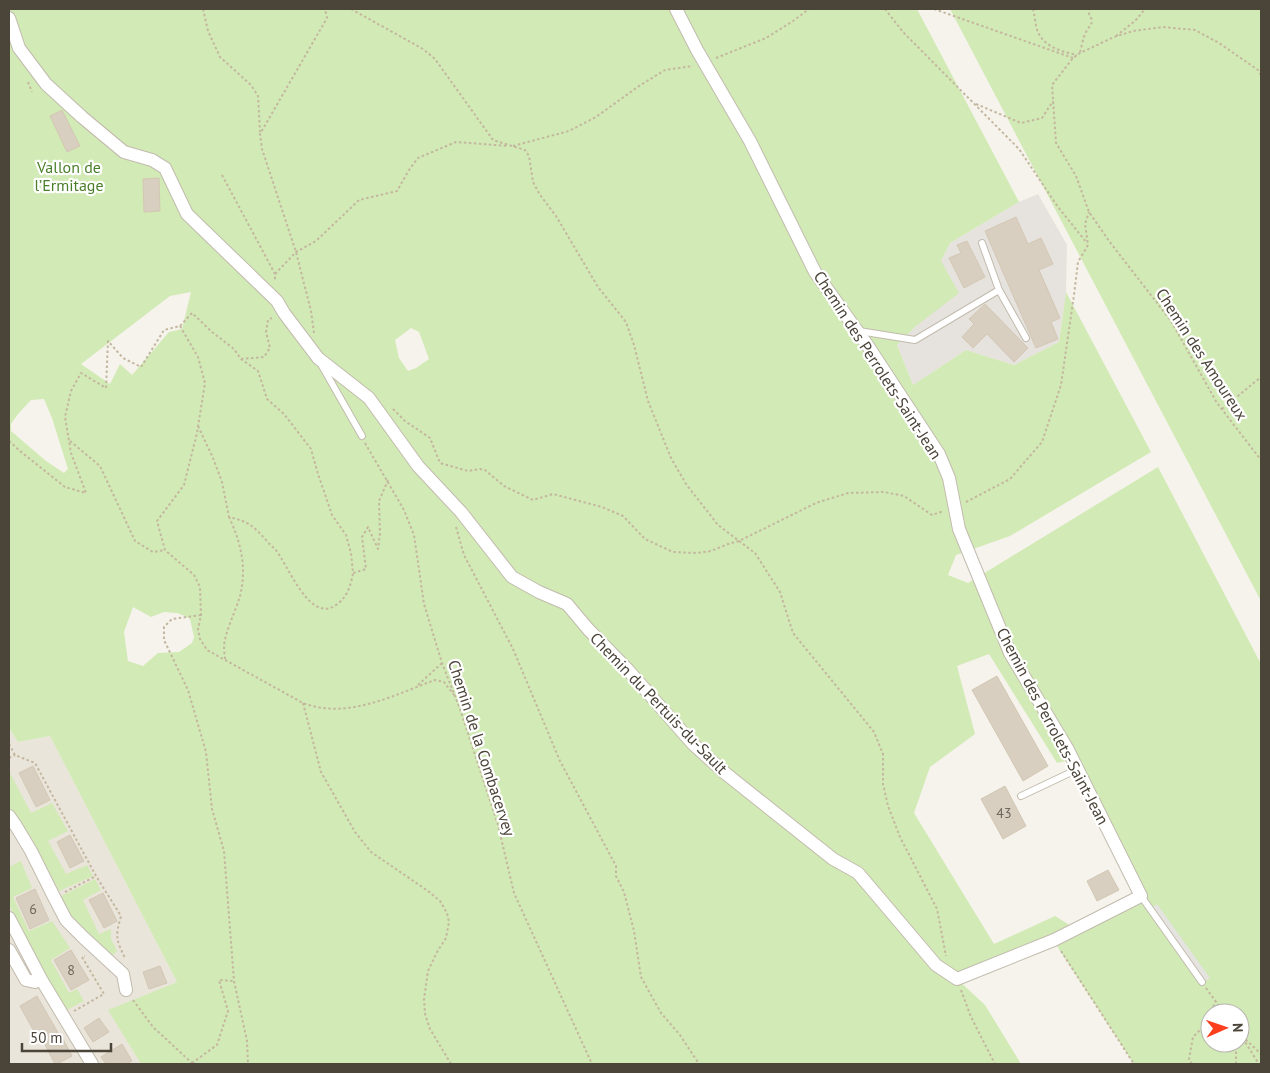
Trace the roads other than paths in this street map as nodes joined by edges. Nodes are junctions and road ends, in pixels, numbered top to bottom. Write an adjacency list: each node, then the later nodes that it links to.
1 (676, 9): 5 (street, Chemin des Perrolets-Saint-Jean)
2 (9, 18): 7 (street, Chemin du Pertuis-du-Sault)
3 (982, 243): 4 (lane)
4 (998, 290): 5 (lane); 6 (lane)
5 (858, 331): 9 (street, Chemin des Perrolets-Saint-Jean)
6 (1026, 338)
7 (318, 358): 8 (lane, Chemin du Pertuis-du-Sault); 12 (street, Chemin du Pertuis-du-Sault)
8 (362, 436)
9 (1078, 769): 10 (lane); 12 (street, Chemin des Perrolets-Saint-Jean)
10 (1021, 796)
11 (9, 816): 17 (street)
12 (1141, 896): 16 (lane, Chemin des Perrolets-Saint-Jean)
13 (9, 918): 15 (street)
14 (9, 950): 15 (street)
15 (42, 980): 18 (street)
16 (1202, 982)
17 (126, 990)
18 (92, 1064)

